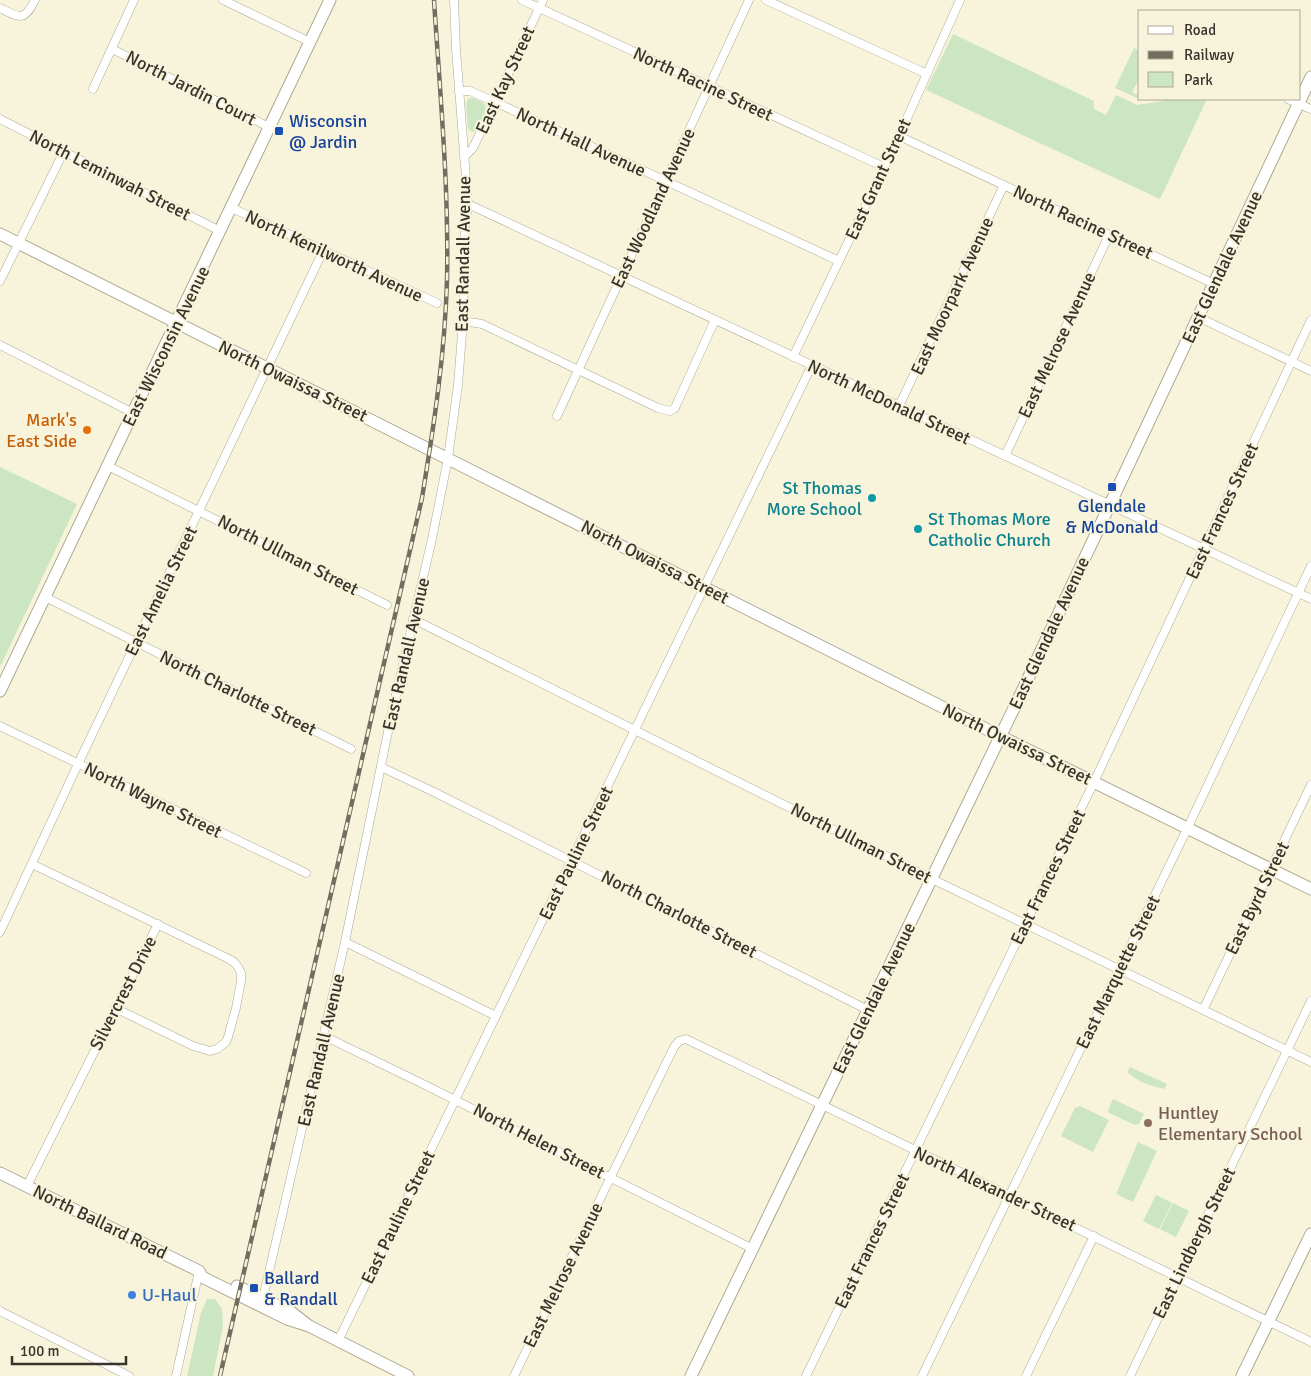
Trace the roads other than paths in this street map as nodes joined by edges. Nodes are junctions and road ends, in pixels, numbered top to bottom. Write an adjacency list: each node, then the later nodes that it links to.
1 (35, 0): 11 (street)
2 (134, 0): 14 (street)
3 (223, 0): 13 (street)
4 (330, 0): 13 (street, East Wisconsin Avenue)
5 (454, 0): 19 (street, East Randall Avenue)
6 (522, 0): 12 (street, North Racine Street)
7 (543, 0): 12 (street, East Kay Street)
8 (749, 0): 17 (street, East Woodland Avenue)
9 (766, 0): 15 (street)
10 (960, 0): 15 (street, East Grant Street)
11 (0, 8)
12 (539, 8): 17 (street, North Racine Street); 23 (street, East Kay Street)
13 (310, 42): 27 (street, East Wisconsin Avenue)
14 (112, 49): 18 (street); 27 (street, North Jardin Court)
15 (927, 74): 28 (street, East Grant Street)
16 (1311, 77): 21 (street, East Glendale Avenue)
17 (709, 87): 31 (street, North Racine Street); 32 (street, East Woodland Avenue)
18 (93, 88)
19 (459, 91): 23 (street, North Hall Avenue); 30 (street, East Randall Avenue)
20 (1290, 100): 24 (street)
21 (1301, 100)
22 (1301, 100): 24 (street, East Glendale Avenue)
23 (495, 102): 30 (street, East Kay Street); 32 (street, North Hall Avenue)
24 (1299, 104): 25 (street); 44 (street, East Glendale Avenue)
25 (1311, 110)
26 (0, 119): 29 (street, North Leminwah Street)
27 (270, 128): 35 (street, East Wisconsin Avenue)
28 (899, 136): 31 (street, East Grant Street); 33 (street, North Racine Street)
29 (64, 151): 36 (street, North Leminwah Street); 39 (street)
30 (464, 157): 34 (street, East Randall Avenue)
31 (884, 167): 41 (street, East Grant Street)
32 (666, 180): 41 (street, North Hall Avenue); 42 (street, East Woodland Avenue)
33 (1004, 185): 38 (street, North Racine Street); 58 (street, East Moorpark Avenue)
34 (468, 204): 42 (street, North McDonald Street); 47 (street, East Randall Avenue)
35 (232, 208): 36 (street, East Wisconsin Avenue); 40 (street, North Kenilworth Avenue)
36 (220, 231): 50 (street, East Wisconsin Avenue)
37 (0, 234): 39 (street, North Owaissa Street)
38 (1109, 235): 44 (street, North Racine Street); 61 (street, East Melrose Avenue)
39 (19, 243): 43 (street); 50 (street, North Owaissa Street)
40 (323, 251): 45 (street, North Kenilworth Avenue); 55 (street, East Amelia Street)
41 (839, 261): 52 (street, East Grant Street)
42 (622, 276): 48 (street, North McDonald Street); 56 (street, East Woodland Avenue)
43 (0, 281)
44 (1214, 284): 46 (street, East Glendale Avenue)
45 (437, 303)
46 (1198, 318): 53 (street); 64 (street, East Glendale Avenue)
47 (463, 320): 56 (street); 62 (street, East Randall Avenue)
48 (715, 320): 52 (street, North McDonald Street); 56 (street)
49 (1311, 320): 53 (street, East Frances Street)
50 (177, 323): 55 (street, North Owaissa Street); 59 (street, East Wisconsin Avenue)
51 (0, 345): 59 (street)
52 (794, 357): 54 (street, North McDonald Street)
53 (1292, 361): 57 (street); 66 (street, East Frances Street)
54 (812, 365): 58 (street, North McDonald Street); 68 (street, East Pauline Street)
55 (268, 368): 62 (street, North Owaissa Street); 65 (street, East Amelia Street)
56 (578, 370): 60 (street, East Woodland Avenue)
57 (1311, 370)
58 (899, 406): 61 (street, North McDonald Street)
59 (133, 413): 63 (street, East Wisconsin Avenue)
60 (557, 416)
61 (1006, 456): 64 (street, North McDonald Street)
62 (448, 458): 68 (street, North Owaissa Street); 73 (street, East Randall Avenue)
63 (108, 466): 65 (street, North Ullman Street); 70 (street, East Wisconsin Avenue)
64 (1110, 505): 66 (street, North McDonald Street); 78 (street, East Glendale Avenue)
65 (200, 511): 72 (street, North Ullman Street); 74 (street, East Amelia Street)
66 (1204, 549): 69 (street, North McDonald Street); 82 (street, East Frances Street)
67 (1311, 566): 69 (street, East Marquette Street)
68 (705, 587): 77 (street, East Pauline Street); 78 (street, North Owaissa Street)
69 (1298, 593): 71 (street, North McDonald Street); 84 (street, East Marquette Street)
70 (45, 597): 74 (street, North Charlotte Street); 75 (street, East Wisconsin Avenue)
71 (1311, 599)
72 (387, 605)
73 (413, 620): 77 (street, North Ullman Street); 81 (street, East Randall Avenue)
74 (136, 643): 79 (street, North Charlotte Street); 80 (street, East Amelia Street)
75 (0, 691)
76 (0, 726): 80 (street, North Wayne Street)
77 (636, 730): 85 (street, East Pauline Street); 89 (street, North Ullman Street)
78 (1000, 736): 82 (street, North Owaissa Street); 89 (street, East Glendale Avenue)
79 (351, 749)
80 (78, 764): 86 (street, East Amelia Street); 88 (street, North Wayne Street)
81 (381, 767): 85 (street, North Charlotte Street); 94 (street, East Randall Avenue)
82 (1094, 782): 84 (street, North Owaissa Street); 92 (street, East Frances Street)
83 (1311, 785): 87 (street, East Byrd Street)
84 (1188, 827): 87 (street, North Owaissa Street); 95 (street, East Marquette Street)
85 (572, 861): 98 (street, North Charlotte Street); 100 (street, East Pauline Street)
86 (32, 864): 91 (street, Silvercrest Drive); 93 (street, East Amelia Street)
87 (1271, 869): 90 (street, North Owaissa Street); 99 (street, East Byrd Street)
88 (306, 873)
89 (932, 879): 92 (street, North Ullman Street); 98 (street, East Glendale Avenue)
90 (1311, 889)
91 (158, 924): 97 (street, Silvercrest Drive); 97 (street)
92 (1025, 924): 95 (street, North Ullman Street); 107 (street, East Frances Street)
93 (0, 932)
94 (345, 942): 100 (street); 101 (street, East Randall Avenue)
95 (1119, 969): 99 (street, North Ullman Street); 111 (street, East Marquette Street)
96 (1311, 1001): 103 (street, East Lindbergh Street)
97 (115, 1008): 110 (street, Silvercrest Drive)
98 (868, 1010): 106 (street, East Glendale Avenue)
99 (1203, 1010): 103 (street, North Ullman Street)
100 (496, 1016): 105 (street, East Pauline Street)
101 (324, 1036): 105 (street, North Helen Street); 117 (street, East Randall Avenue)
102 (679, 1041): 106 (street, North Alexander Street); 109 (street, East Melrose Avenue)
103 (1287, 1050): 104 (street, North Ullman Street); 116 (street, East Lindbergh Street)
104 (1311, 1062)
105 (456, 1100): 109 (street, North Helen Street); 121 (street, East Pauline Street)
106 (822, 1106): 107 (street, North Alexander Street); 114 (street, East Glendale Avenue)
107 (916, 1151): 111 (street, North Alexander Street); 128 (street, East Frances Street)
108 (0, 1172): 110 (street, North Ballard Road)
109 (610, 1177): 114 (street, North Helen Street); 126 (street, East Melrose Avenue)
110 (27, 1186): 115 (street, North Ballard Road)
111 (1010, 1196): 113 (street, North Alexander Street); 129 (street, East Marquette Street)
112 (1311, 1234): 119 (street)
113 (1094, 1236): 116 (street, North Alexander Street); 130 (street)
114 (753, 1249): 127 (street, East Glendale Avenue)
115 (199, 1272): 117 (street, North Ballard Road); 120 (street, North Ballard Road); 124 (street)
116 (1178, 1276): 119 (street, North Alexander Street); 131 (street, East Lindbergh Street)
117 (263, 1298): 120 (street, North Ballard Road)
118 (0, 1311): 123 (street)
119 (1269, 1322): 122 (street, North Alexander Street); 132 (street)
120 (309, 1326): 121 (street, North Ballard Road)
121 (338, 1341): 125 (street, North Ballard Road)
122 (1311, 1342)
123 (129, 1376)
124 (176, 1376)
125 (408, 1376)
126 (514, 1376)
127 (691, 1376)
128 (806, 1376)
129 (922, 1376)
130 (1026, 1376)
131 (1130, 1376)
132 (1242, 1376)

